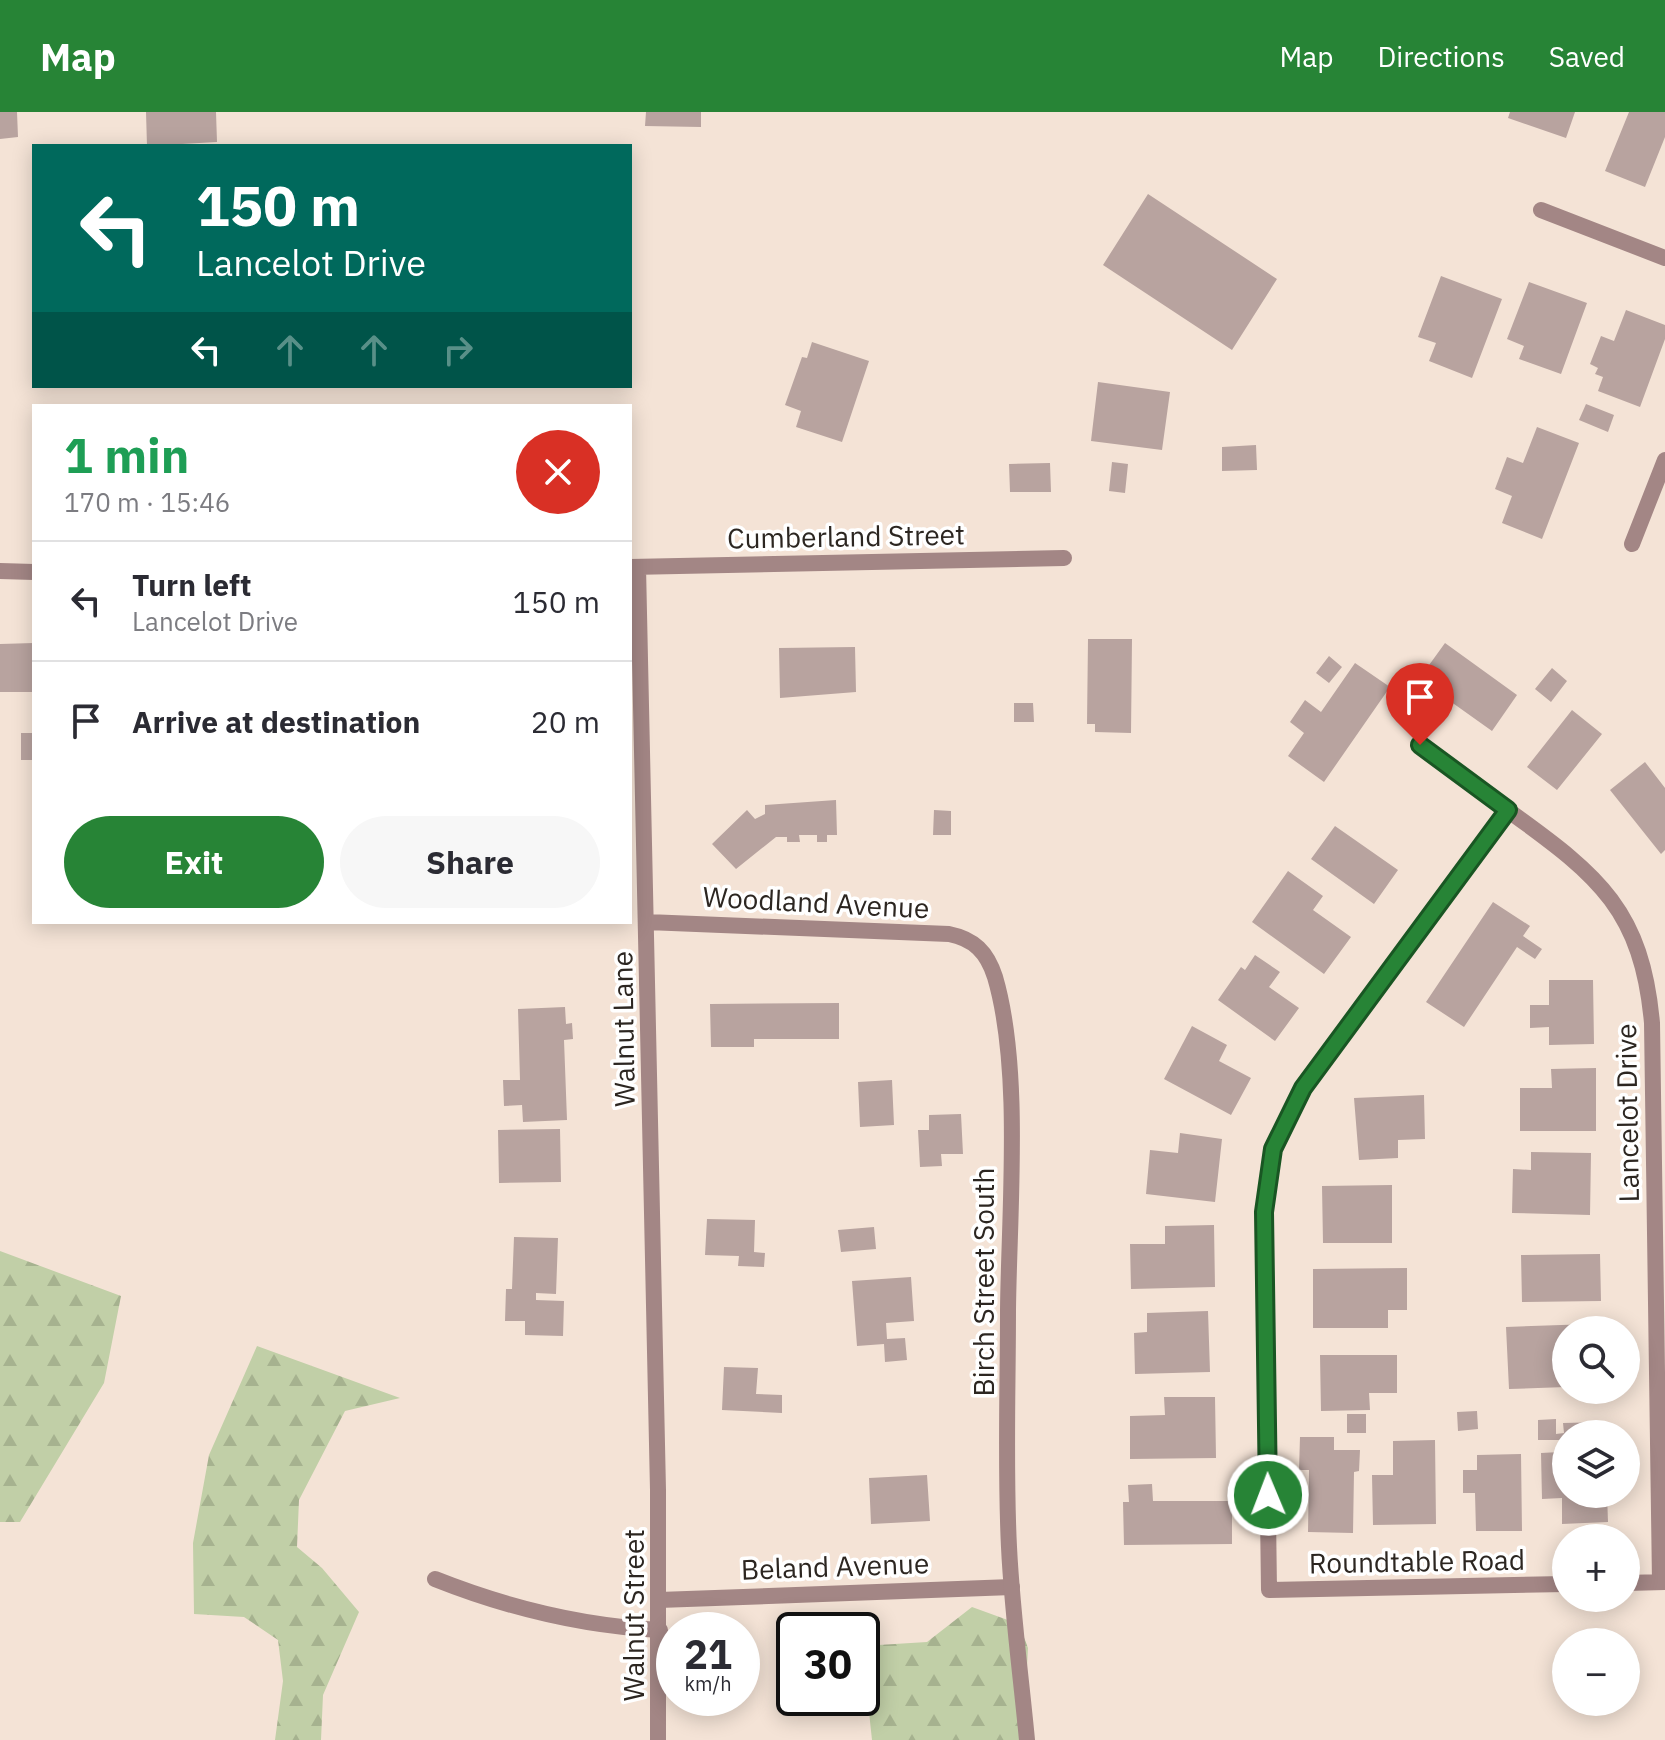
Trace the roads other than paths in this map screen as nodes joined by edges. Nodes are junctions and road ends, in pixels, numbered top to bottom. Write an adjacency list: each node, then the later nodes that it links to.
1 (1541, 210): 2 (street)
2 (1665, 258)
3 (1665, 460): 4 (street)
4 (1632, 544)
5 (1064, 558): 6 (street, Cumberland Street)
6 (634, 567): 11 (street, Walnut Lane)
7 (0, 571): 8 (street)
8 (32, 572)
9 (1420, 745): 10 (street, Lancelot Drive)
10 (1508, 810): 15 (street, Lancelot Drive); 17 (street, Roundtable Road)
11 (647, 922): 12 (street, Woodland Avenue); 13 (street, Walnut Lane)
12 (979, 947): 18 (street, Birch Street South)
13 (658, 1490): 19 (street, Walnut Street)
14 (435, 1579): 21 (street)
15 (1663, 1582): 16 (street)
16 (1640, 1583)
17 (1552, 1584)
18 (1012, 1587): 19 (street, Beland Avenue); 24 (street, Birch Street South)
19 (659, 1600): 20 (street, Walnut Street)
20 (659, 1612)
21 (656, 1630)
22 (658, 1716): 23 (street, Walnut Street)
23 (658, 1740)
24 (1027, 1740)

